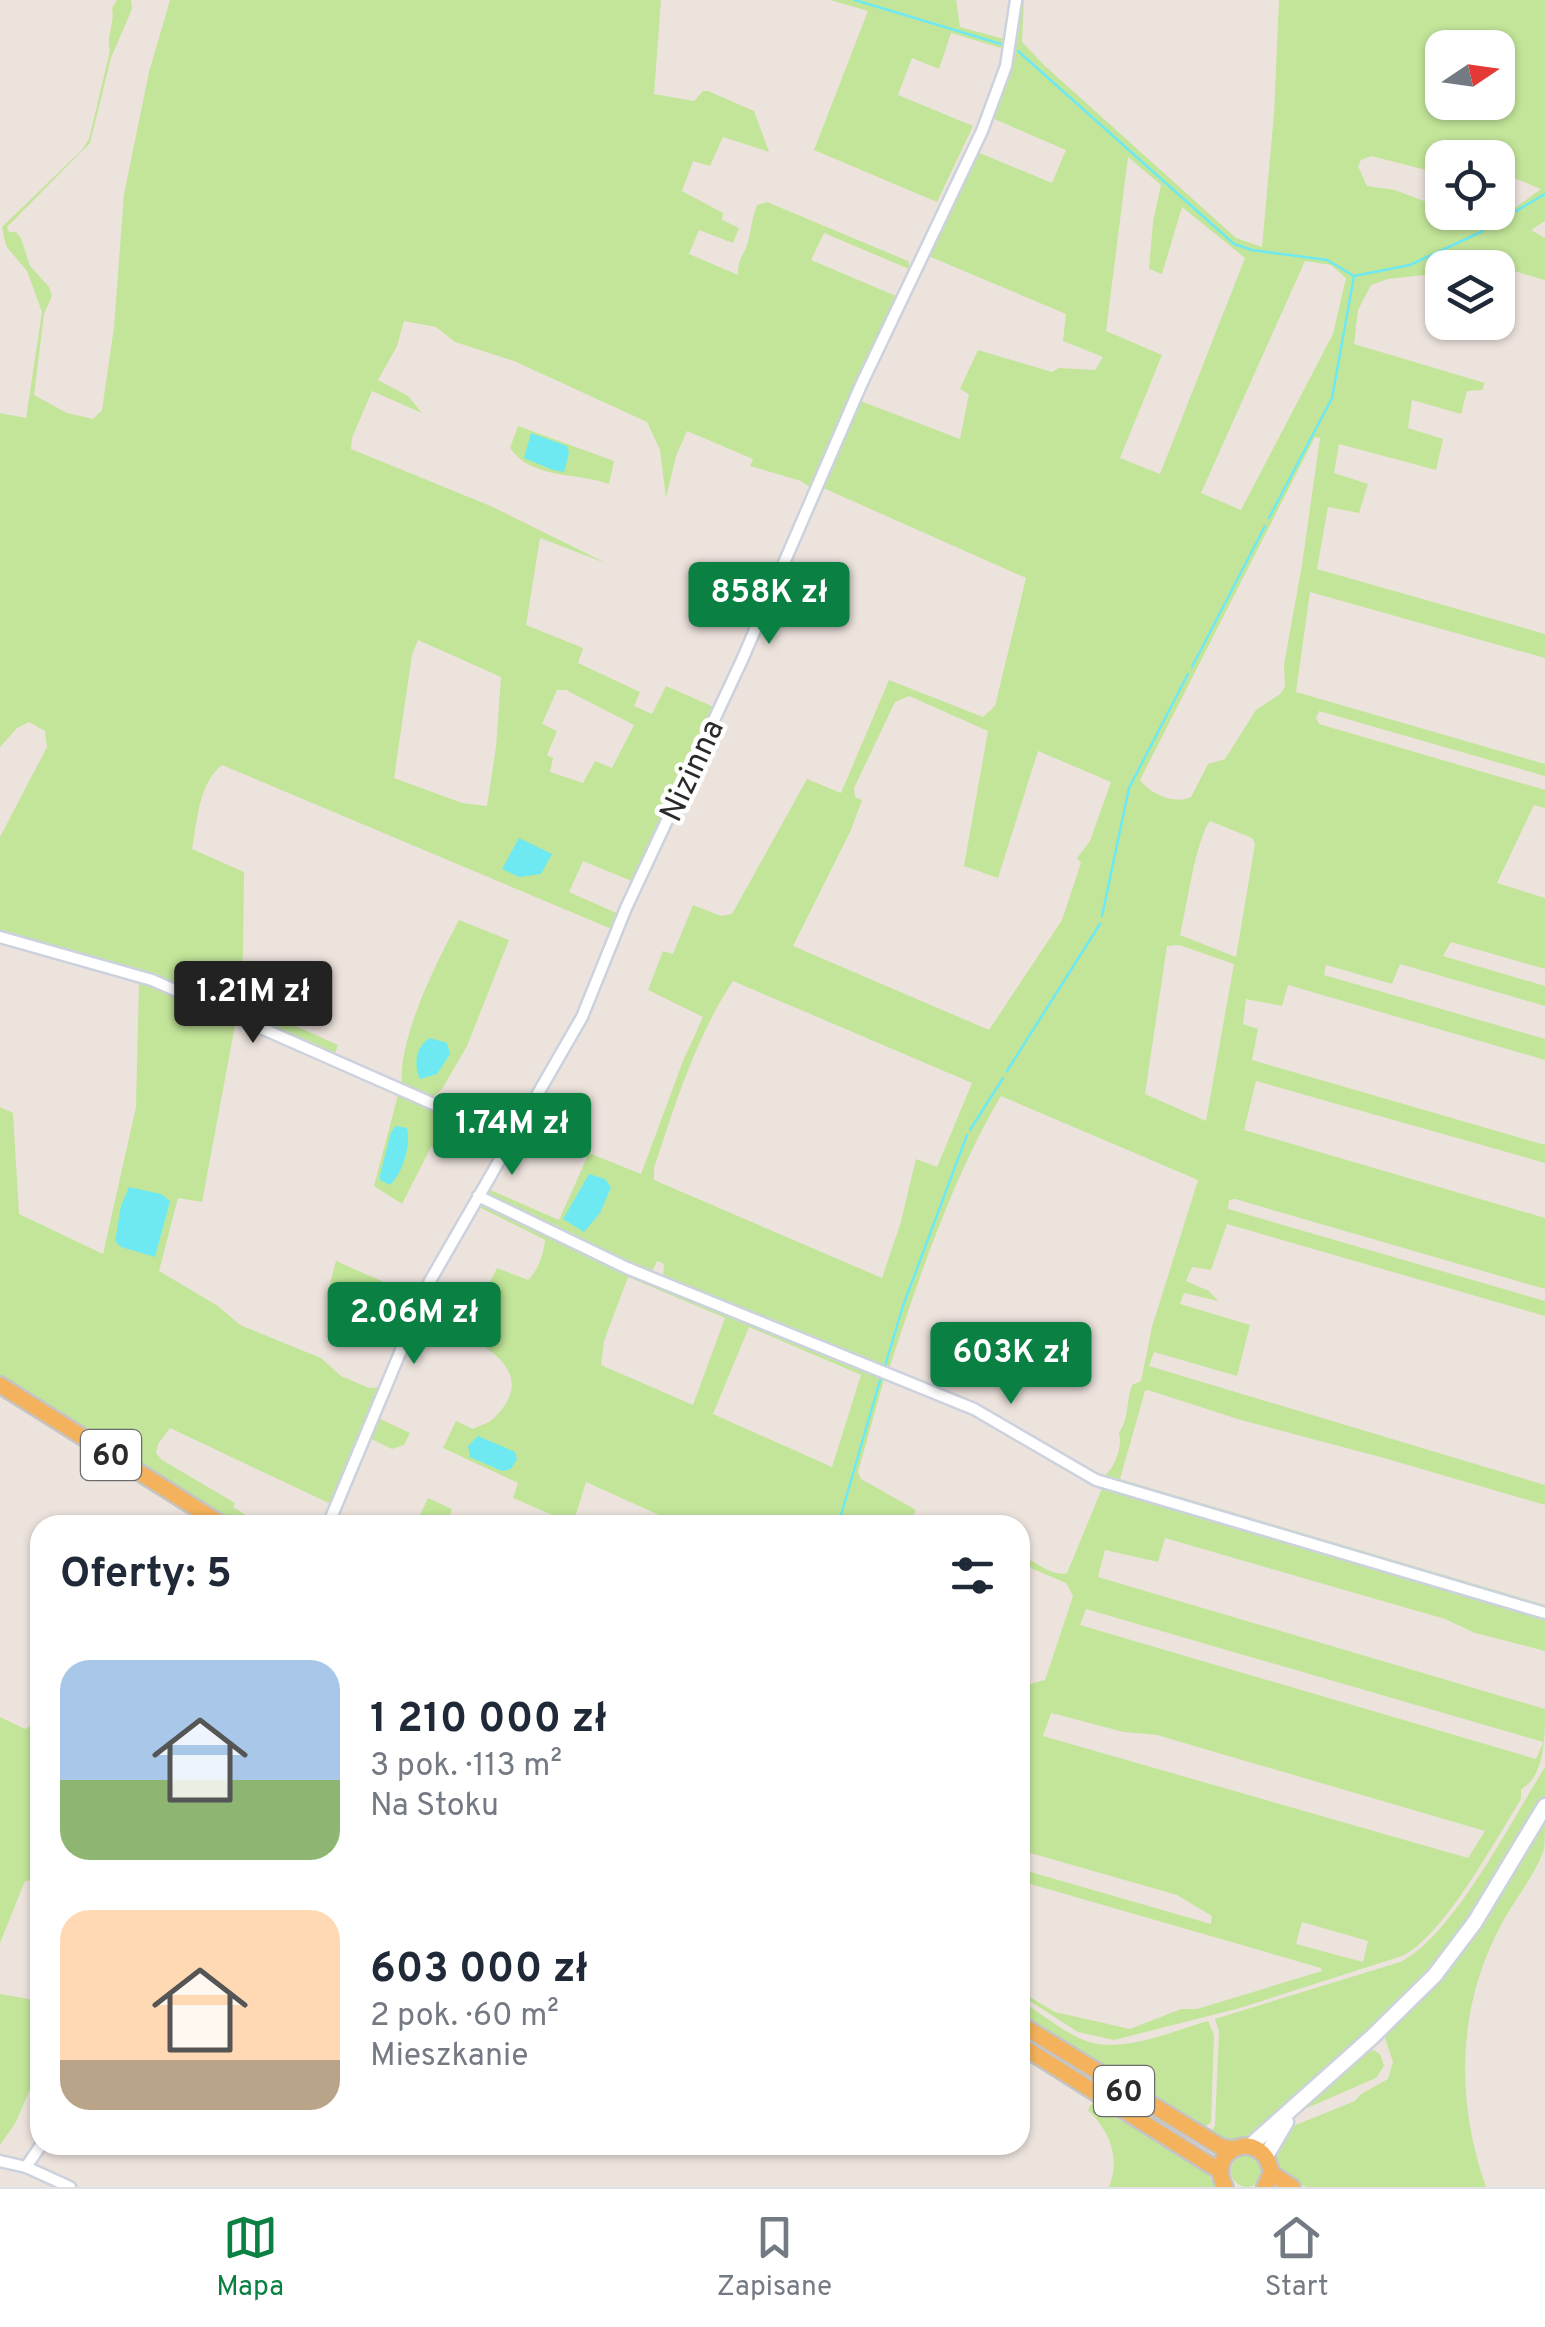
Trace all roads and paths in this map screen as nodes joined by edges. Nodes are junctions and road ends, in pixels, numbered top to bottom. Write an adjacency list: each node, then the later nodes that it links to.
1 (1016, 0): 3 (street, Nizinna)
2 (0, 936): 3 (street)
3 (513, 1139): 4 (street, Nizinna)
4 (478, 1196): 7 (street, Nizinna); 8 (street)
5 (0, 1385): 6 (main road, 60)
6 (206, 1515)
7 (332, 1515)
8 (1545, 1613)
9 (1545, 1806): 12 (main road)
10 (1030, 2030): 14 (main road, 60)
11 (1030, 2052): 19 (main road, 60)
12 (1294, 2109): 13 (main road); 18 (main road)
13 (1250, 2146): 14 (main road); 18 (main road)
14 (1233, 2149): 19 (main road, 60)
15 (34, 2155): 17 (street)
16 (0, 2161): 17 (street)
17 (26, 2168): 20 (street)
18 (1268, 2172): 21 (main road)
19 (1223, 2179)
20 (70, 2187)
21 (1292, 2187)

